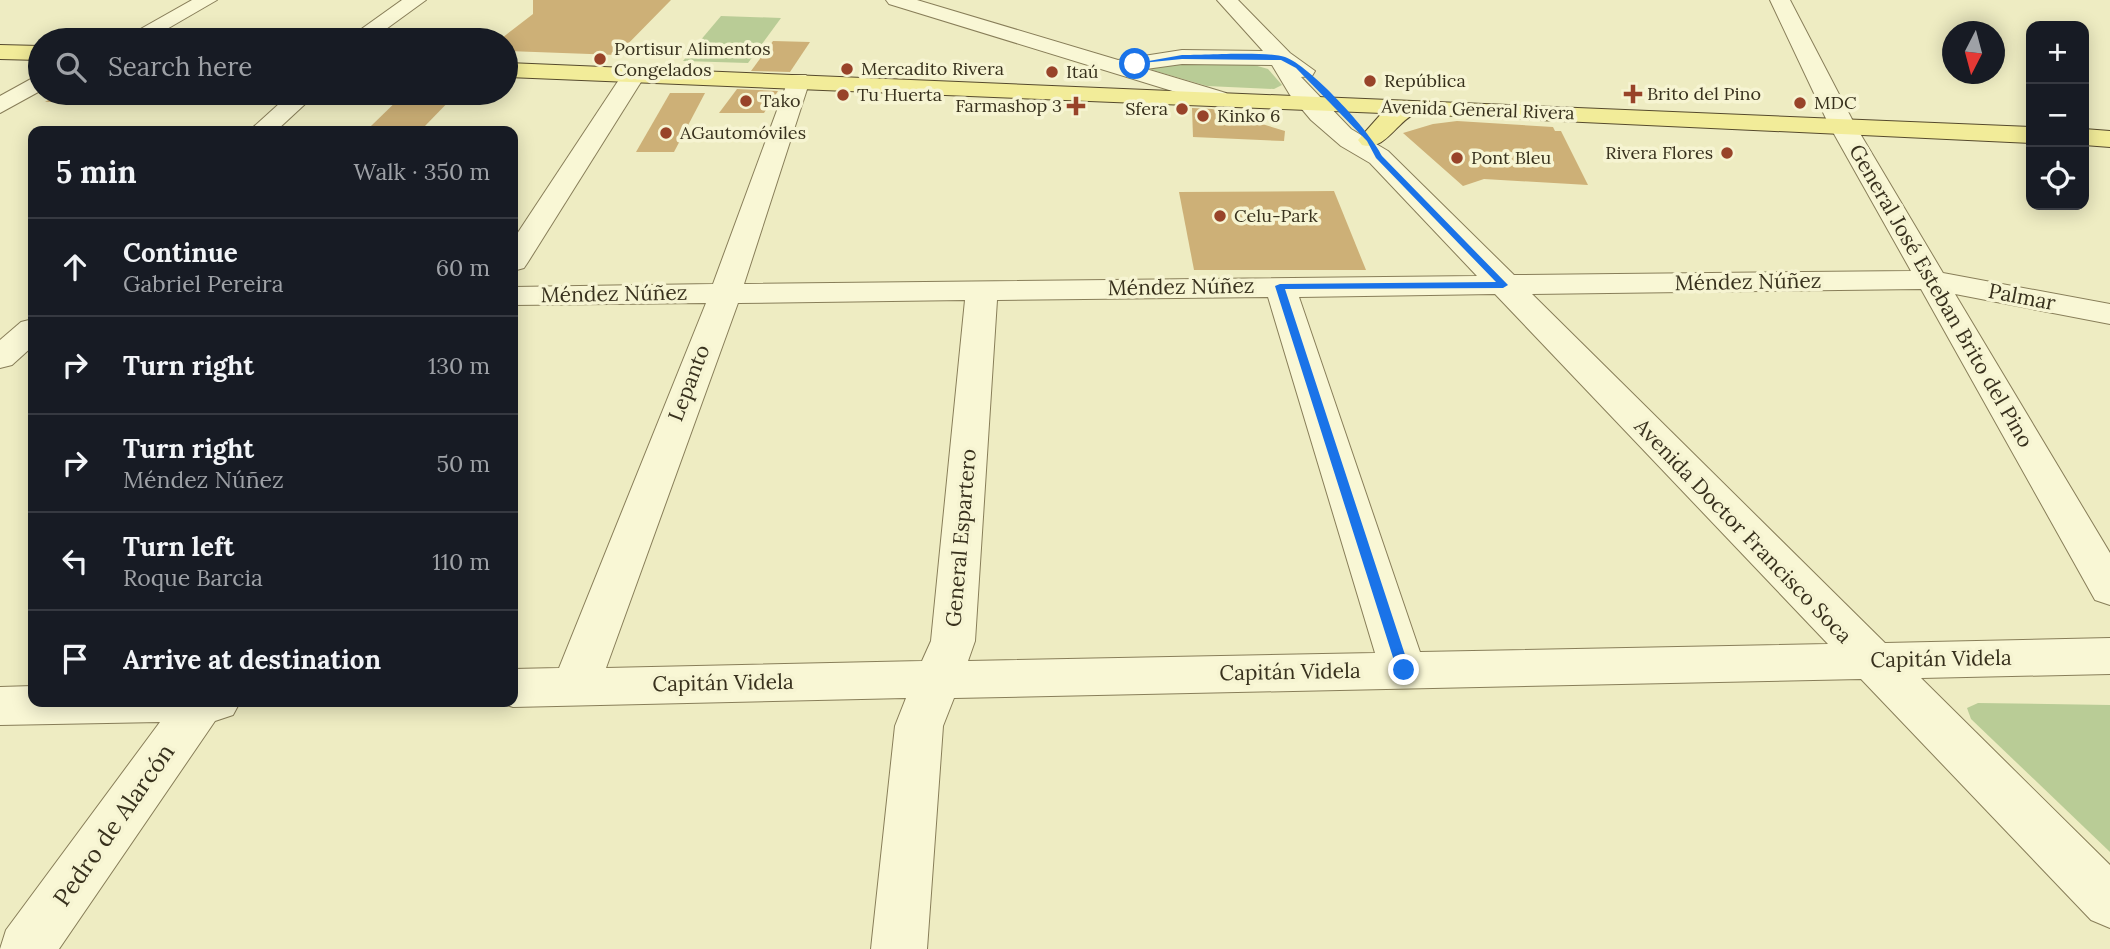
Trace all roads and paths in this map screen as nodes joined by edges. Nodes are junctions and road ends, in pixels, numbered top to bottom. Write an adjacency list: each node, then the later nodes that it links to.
1 (207, 0): 6 (street)
2 (416, 0): 7 (street)
3 (897, 0): 11 (street)
4 (1227, 0): 10 (street, Avenida Doctor Francisco Soca)
5 (1780, 0): 22 (street, General José Esteban Brito del Pino)
6 (154, 28)
7 (374, 28)
8 (0, 52): 9 (main road)
9 (28, 53)
10 (1282, 58): 11 (street); 17 (street, Avenida Doctor Francisco Soca); 18 (street, Avenida Doctor Francisco Soca)
11 (1114, 66): 16 (street)
12 (518, 70): 13 (main road, Avenida General Rivera)
13 (634, 74): 14 (main road, Avenida General Rivera); 28 (street)
14 (798, 80): 16 (main road, Avenida General Rivera); 34 (street, Lepanto)
15 (28, 88): 20 (street)
16 (1218, 97): 17 (main road, Avenida General Rivera)
17 (1310, 103): 18 (main road, Avenida General Rivera); 27 (street, Avenida Doctor Francisco Soca)
18 (1338, 104): 21 (main road, Avenida General Rivera); 27 (street, Avenida Doctor Francisco Soca)
19 (291, 105): 23 (street)
20 (0, 106)
21 (1409, 107): 22 (main road, Avenida General Rivera); 27 (main road)
22 (1842, 125): 24 (main road, Avenida General Rivera); 30 (street, General José Esteban Brito del Pino)
23 (267, 126)
24 (2026, 135)
25 (2089, 137): 26 (main road)
26 (2110, 139)
27 (1375, 148): 31 (street, Avenida Doctor Francisco Soca)
28 (525, 224): 29 (street)
29 (518, 246)
30 (1933, 280): 31 (street, Méndez Núñez); 36 (street, Palmar); 39 (street, General José Esteban Brito del Pino)
31 (1503, 285): 32 (street, Méndez Núñez); 41 (street, Avenida Doctor Francisco Soca)
32 (1280, 286): 33 (street, Méndez Núñez); 42 (street)
33 (982, 289): 34 (street, Méndez Núñez); 43 (street, General Espartero)
34 (726, 292): 35 (street, Méndez Núñez); 44 (street, Lepanto)
35 (518, 296)
36 (2110, 314)
37 (28, 333): 38 (street)
38 (0, 358)
39 (2110, 589)
40 (2110, 656): 41 (street, Capitán Videla)
41 (1870, 660): 42 (street, Capitán Videla); 49 (street, Avenida Doctor Francisco Soca)
42 (1404, 670): 43 (street, Capitán Videla)
43 (937, 681): 44 (street, Capitán Videla); 51 (street, General Espartero)
44 (576, 685): 45 (street, Capitán Videla)
45 (518, 688)
46 (28, 705): 47 (street)
47 (0, 706)
48 (197, 707): 50 (street, Pedro de Alarcón)
49 (2110, 902)
50 (26, 949)
51 (899, 949)

